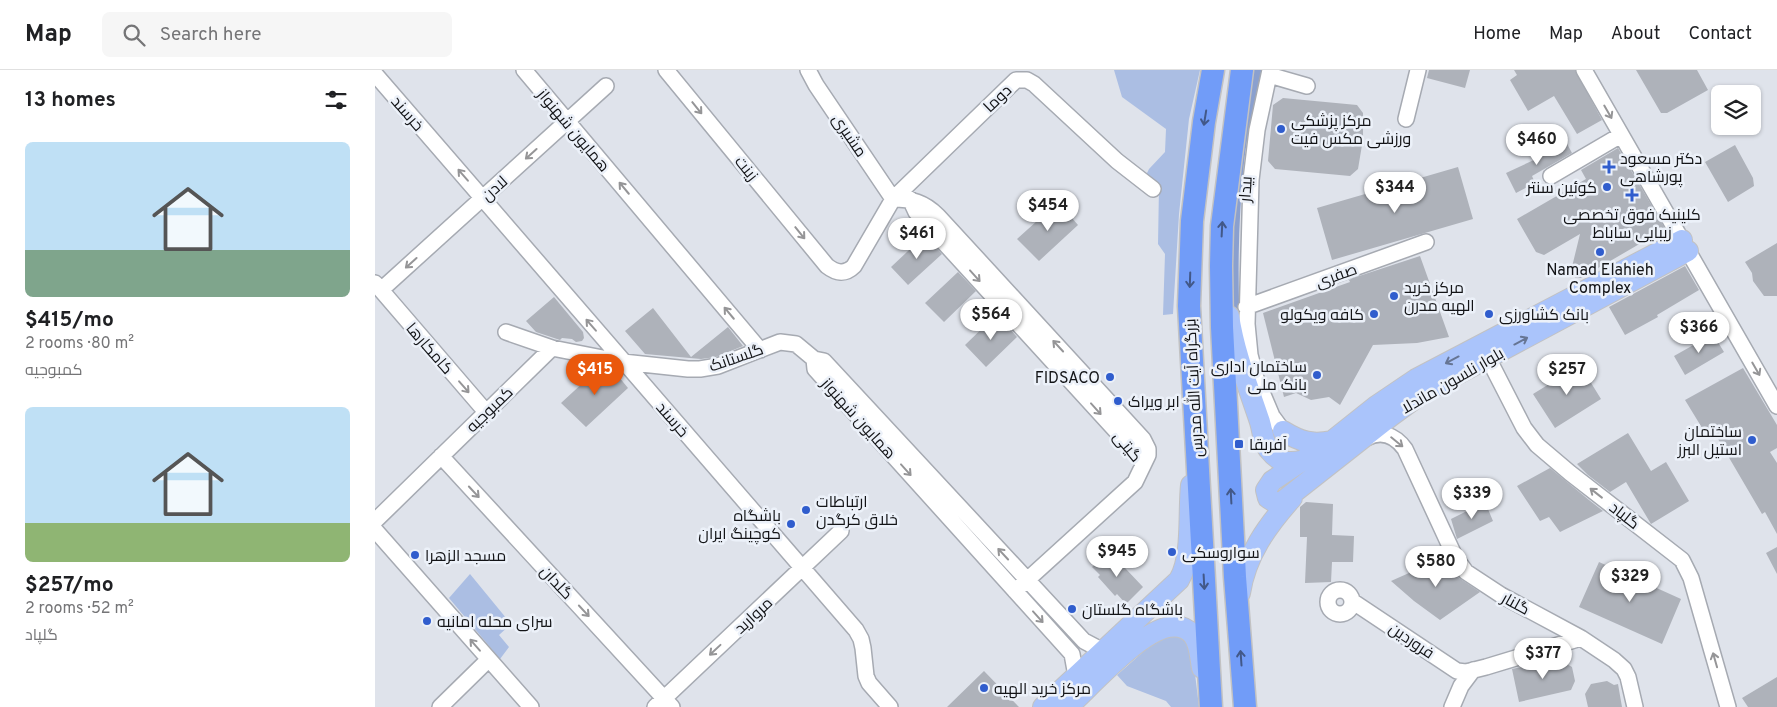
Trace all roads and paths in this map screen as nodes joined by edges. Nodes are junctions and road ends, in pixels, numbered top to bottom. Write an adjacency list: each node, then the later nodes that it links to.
1 (524, 70): 13 (street, همایون شهنواز)
2 (666, 70): 18 (street, زینت, one-way to 18)
3 (808, 70): 18 (street, مشیری)
4 (1213, 70): 37 (highway, بزرگراه آیت الله مدرس, one-way to 37)
5 (1242, 70): 21 (highway, بزرگراه آیت الله مدرس, one-way to 5)
6 (1418, 70): 12 (street)
7 (1584, 70): 14 (street, one-way to 14)
8 (1267, 72): 11 (street); 23 (street, بیدار)
9 (375, 74): 17 (street, خرسند, one-way to 9)
10 (607, 86): 13 (street, لادن)
11 (1307, 86)
12 (1406, 119)
13 (567, 121): 17 (street, لادن, one-way to 17); 26 (street, همایون شهنواز, one-way to 13)
14 (1621, 135): 15 (street); 20 (street)
15 (1551, 176)
16 (1153, 189): 18 (street, دوما)
17 (482, 198): 22 (street, لادن, one-way to 22); 28 (street, خرسند, one-way to 17)
18 (893, 199): 45 (street, گیتی)
19 (1427, 242): 23 (street, صفری)
20 (1685, 246): 27 (main road, بلوار نلسون ماندلا); 30 (street, one-way to 30)
21 (1221, 266): 33 (main road); 49 (highway, بزرگراه آیت الله مدرس, one-way to 21)
22 (378, 286): 31 (street, کامکارها, one-way to 31)
23 (1246, 307): 32 (street, بیدار)
24 (506, 332): 25 (street)
25 (552, 348): 28 (street); 31 (street, کمبوجیه)
26 (760, 350): 28 (street, گلستانک); 29 (street, گلستانک)
27 (1484, 352): 34 (main road, بلوار نلسون ماندلا, one-way to 34); 35 (main road, بلوار نلسون ماندلا); 66 (street, گلپاد, one-way to 27)
28 (623, 362): 44 (street, خرسند)
29 (818, 363): 45 (street, همایون شهنواز, one-way to 29); 46 (street, همایون شهنواز, one-way to 46)
30 (1777, 406)
31 (486, 412): 36 (street, کمبوجیه)
32 (1283, 431): 33 (main road); 34 (main road)
33 (1265, 440): 38 (main road)
34 (1332, 441): 38 (main road, بلوار نلسون ماندلا)
35 (1354, 445): 39 (main road, بلوار نلسون ماندلا); 51 (street, گلنار, one-way to 51)
36 (441, 456): 40 (street, کمبوجیه); 56 (street, گلدان, one-way to 56)
37 (1196, 456): 48 (main road); 62 (highway, بزرگراه آیت الله مدرس, one-way to 62)
38 (1304, 460): 39 (main road, بلوار نلسون ماندلا)
39 (1306, 483): 49 (main road)
40 (375, 521)
41 (375, 530): 43 (street)
42 (841, 531): 44 (street, مروارید)
43 (380, 547): 53 (street, one-way to 43)
44 (801, 569): 56 (street, مروارید, one-way to 56); 59 (street, خرسند)
45 (1028, 581): 46 (street); 52 (street, همایون شهنواز)
46 (1015, 591): 55 (street, همایون شهنواز, one-way to 55)
47 (1352, 601): 54 (street, فروردین)
48 (1148, 609): 50 (main road); 52 (main road)
49 (1237, 612): 63 (highway, بزرگراه آیت الله مدرس, one-way to 49)
50 (1168, 627): 61 (main road); 62 (main road)
51 (1581, 638): 54 (street); 65 (street, گلنار)
52 (1103, 651): 55 (main road)
53 (489, 660): 57 (street); 58 (street)
54 (1473, 670): 64 (street)
55 (1076, 676): 60 (main road)
56 (664, 704)
57 (440, 707)
58 (531, 707)
59 (890, 707)
60 (1043, 707)
61 (1068, 707)
62 (1211, 707)
63 (1245, 707)
64 (1452, 707)
65 (1635, 707)
66 (1728, 707)

